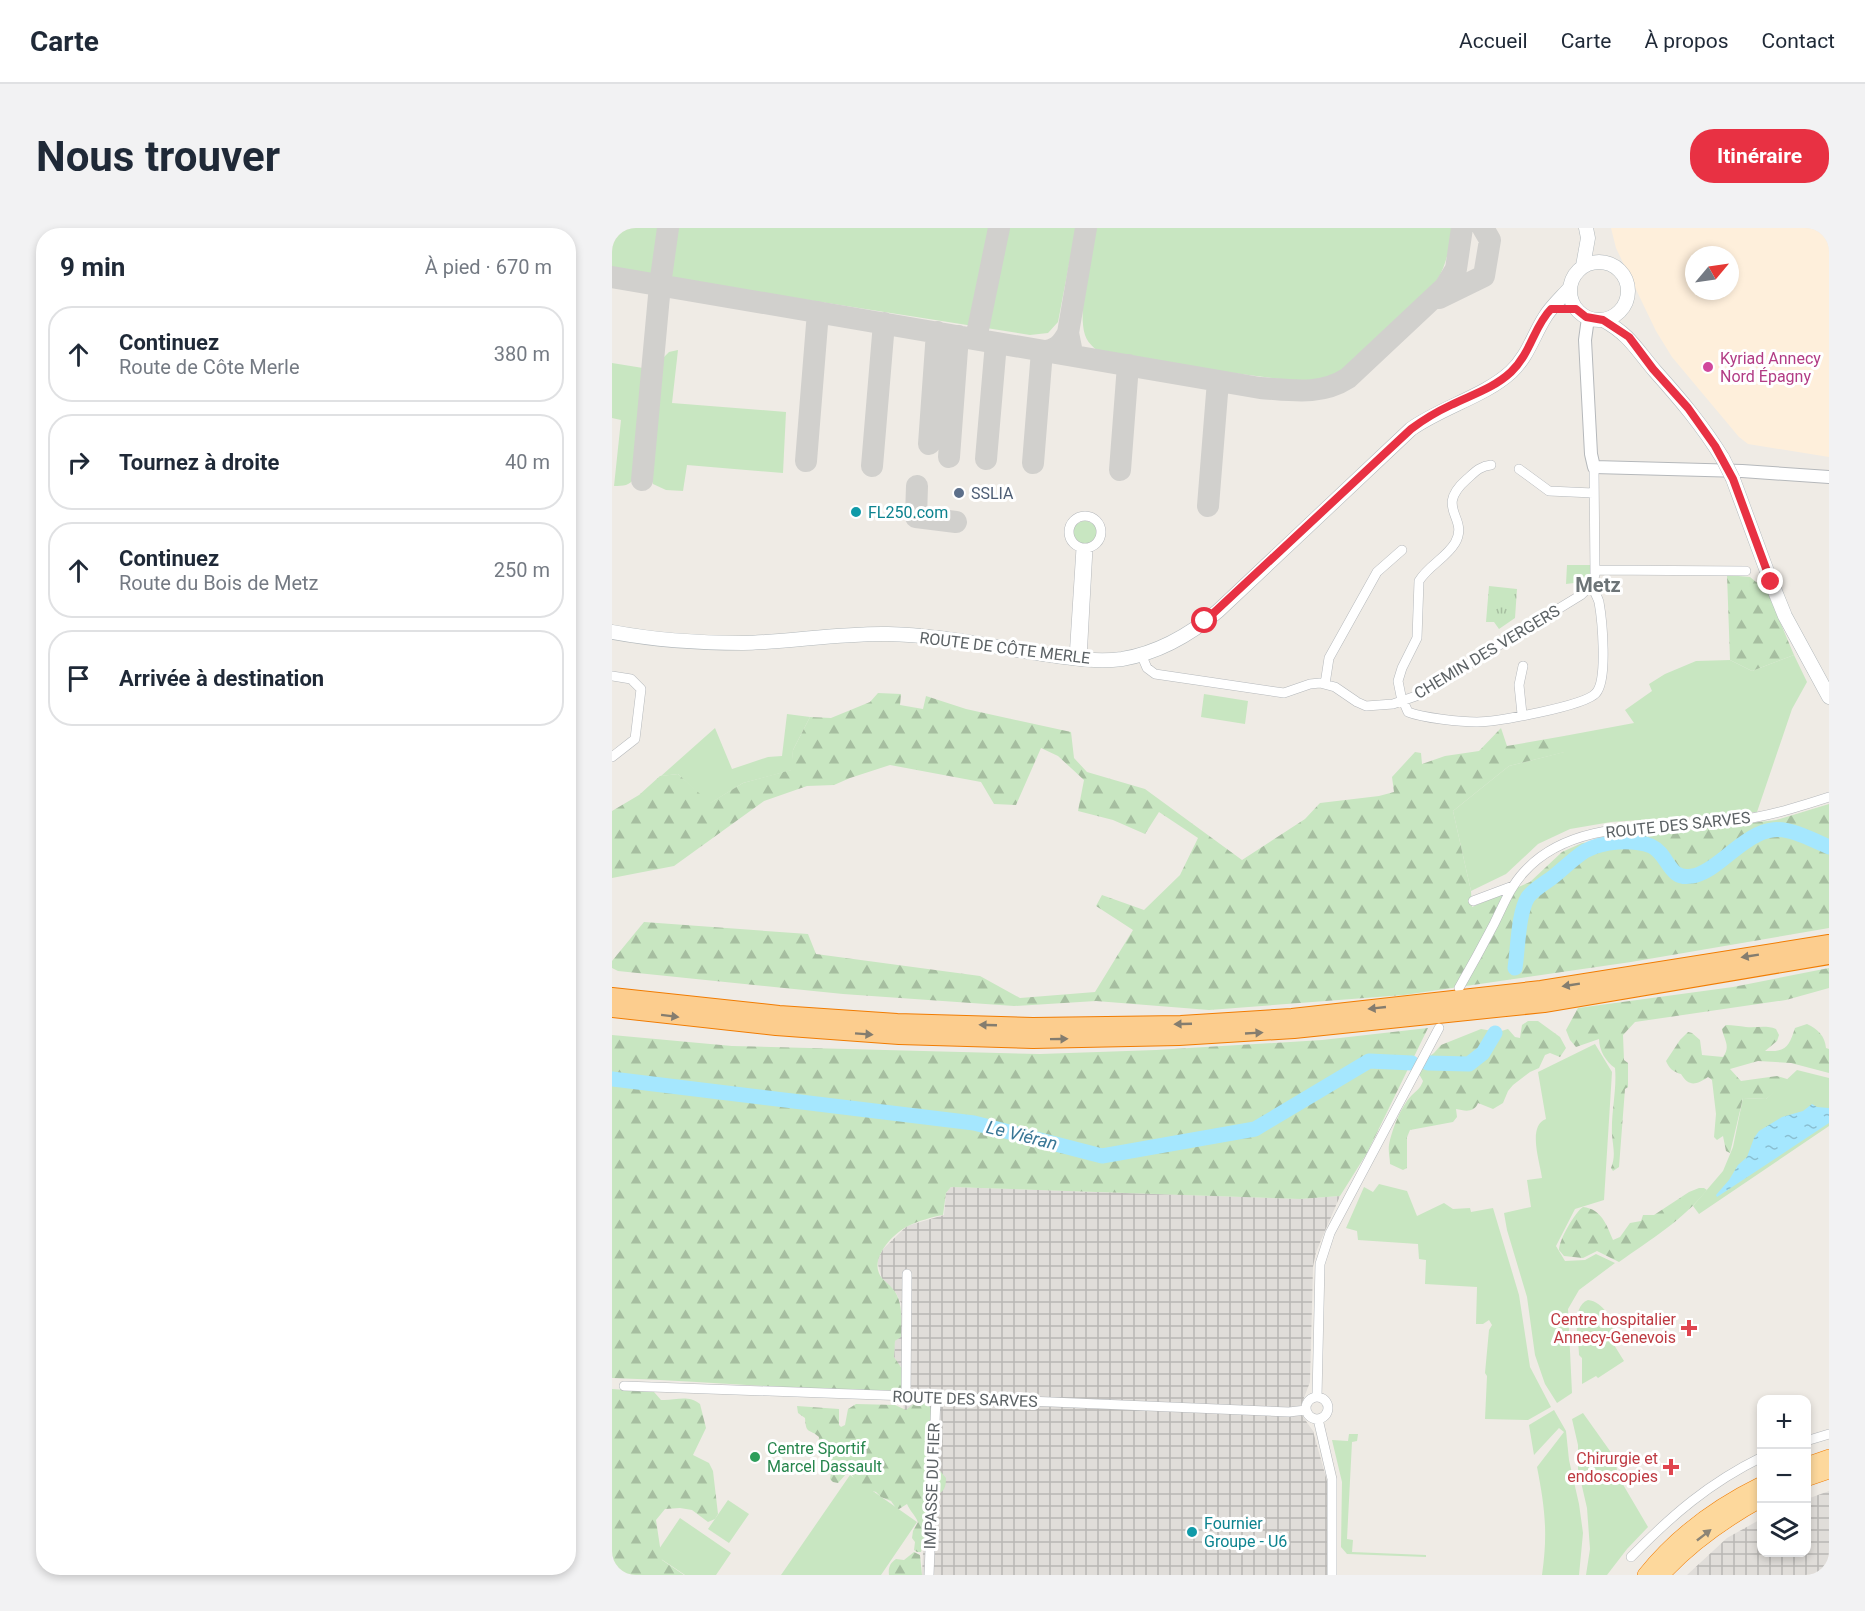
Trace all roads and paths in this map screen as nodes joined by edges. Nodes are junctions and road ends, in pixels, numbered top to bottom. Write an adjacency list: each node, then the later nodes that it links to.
1 (1587, 233): 2 (main road); 3 (main road)
2 (1603, 262): 3 (main road); 5 (main road)
3 (1583, 266): 4 (main road)
4 (1569, 289): 6 (main road, ROUTE DE CÔTE MERLE); 7 (main road)
5 (1624, 305): 9 (main road); 10 (main road)
6 (1551, 309): 7 (main road); 22 (main road, ROUTE DE CÔTE MERLE)
7 (1576, 309): 8 (main road)
8 (1588, 318): 9 (main road); 12 (street)
9 (1603, 320): 10 (main road)
10 (1629, 337): 27 (main road, bridge)
11 (1491, 465): 28 (street, CHEMIN DES VERGERS)
12 (1594, 467): 14 (street); 15 (street)
13 (1519, 469): 15 (street)
14 (1829, 477)
15 (1593, 493): 18 (street)
16 (1084, 548): 23 (street)
17 (1402, 550): 26 (street)
18 (1595, 570): 19 (street); 20 (street)
19 (1746, 572)
20 (1591, 585): 28 (street, CHEMIN DES VERGERS); 29 (street)
21 (612, 632): 23 (main road, ROUTE DE CÔTE MERLE)
22 (1141, 654): 23 (main road, ROUTE DE CÔTE MERLE); 26 (street)
23 (1078, 658)
24 (1523, 666): 29 (street)
25 (612, 676): 30 (street)
26 (1325, 684): 28 (street)
27 (1829, 697)
28 (1403, 702): 29 (street)
29 (1522, 714)
30 (612, 757)
31 (1829, 797): 32 (street, ROUTE DES SARVES)
32 (1513, 886): 33 (street); 36 (street, ROUTE DES SARVES)
33 (1473, 901)
34 (1829, 943): 37 (highway, one-way to 37)
35 (1829, 956): 38 (highway, one-way to 35)
36 (1459, 988)
37 (612, 996)
38 (612, 1009)
39 (1438, 1028): 44 (street)
40 (907, 1274): 42 (street)
41 (624, 1386): 42 (street, ROUTE DES SARVES)
42 (906, 1397): 43 (street, ROUTE DES SARVES)
43 (936, 1397): 45 (street, ROUTE DES SARVES); 57 (street, IMPASSE DU FIER)
44 (1317, 1397): 45 (street); 46 (street)
45 (1306, 1410): 46 (street)
46 (1318, 1419): 58 (street)
47 (1829, 1434): 48 (street)
48 (1811, 1439)
49 (1829, 1456): 51 (highway)
50 (1757, 1459): 56 (street)
51 (1811, 1463)
52 (1829, 1471): 53 (highway)
53 (1811, 1477)
54 (1757, 1486): 59 (highway)
55 (1757, 1501): 60 (highway, one-way to 55)
56 (1631, 1557)
57 (929, 1575)
58 (1332, 1575)
59 (1645, 1575)
60 (1662, 1575)

